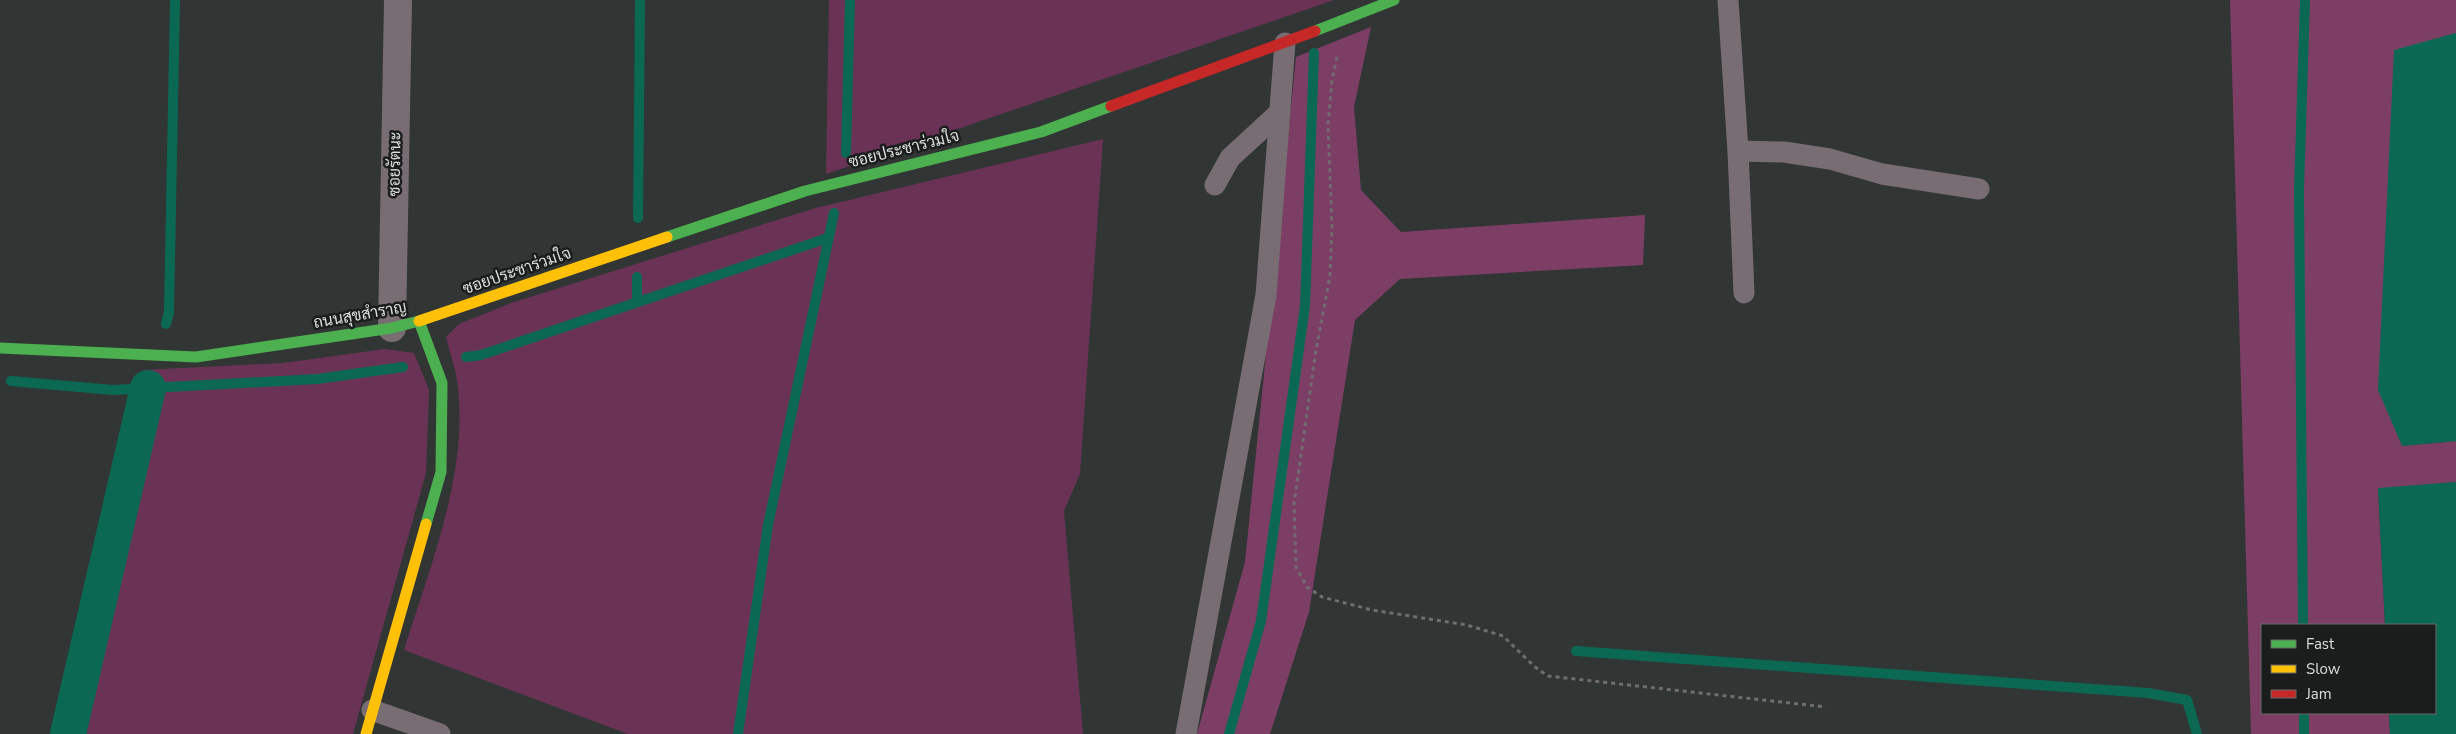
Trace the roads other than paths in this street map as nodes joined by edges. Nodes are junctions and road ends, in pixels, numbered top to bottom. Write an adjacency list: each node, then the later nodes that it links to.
1 (398, 0): 11 (street, ซอยรัตนะ)
2 (1394, 0): 4 (street, ซอยประชาร่วมใจ)
3 (1728, 0): 6 (lane)
4 (1285, 43): 5 (lane); 10 (street, ซอยประชาร่วมใจ)
5 (1280, 112): 7 (lane); 16 (lane)
6 (1738, 151): 8 (lane); 9 (lane)
7 (1215, 185)
8 (1979, 189)
9 (1744, 293)
10 (419, 321): 11 (street, ถนนสุขสำราญ); 13 (street, ถนนสุขสำราญ)
11 (392, 328): 12 (street, ถนนสุขสำราญ)
12 (0, 348)
13 (372, 710): 14 (street, ถนนสุขสำราญ); 15 (lane)
14 (366, 734)
15 (440, 734)
16 (1186, 734)

